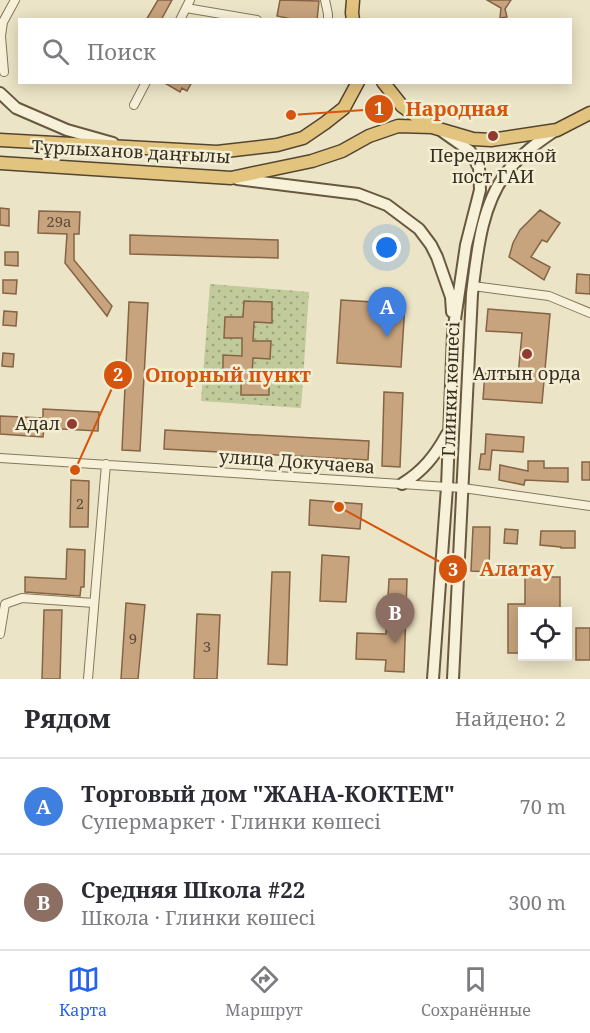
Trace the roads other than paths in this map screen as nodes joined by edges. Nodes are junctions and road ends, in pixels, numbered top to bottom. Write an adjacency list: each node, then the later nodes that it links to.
1 (15, 0): 10 (street)
2 (325, 0): 9 (street)
3 (348, 0): 6 (street)
4 (353, 0): 6 (highway)
5 (188, 4): 7 (street); 8 (street)
6 (352, 16)
7 (181, 18)
8 (248, 18)
9 (328, 18)
10 (4, 72)
11 (145, 84): 15 (street)
12 (357, 84): 20 (highway, Тұрлыханов даңғылы)
13 (385, 84): 17 (highway)
14 (0, 93): 20 (main road)
15 (134, 105)
16 (590, 113): 18 (highway)
17 (436, 129): 18 (highway); 22 (highway, Тұрлыханов даңғылы); 25 (main road, Глинки көшесі)
18 (557, 130): 23 (main road, Глинки көшесі)
19 (0, 140): 20 (highway, Тұрлыханов даңғылы)
20 (127, 147)
21 (0, 163): 22 (highway, Тұрлыханов даңғылы)
22 (231, 178): 25 (main road)
23 (473, 286): 24 (street); 31 (main road, Глинки көшесі)
24 (590, 313)
25 (453, 333): 26 (main road, Глинки көшесі)
26 (449, 432): 29 (main road); 30 (main road, Глинки көшесі)
27 (0, 458): 28 (street, улица Докучаева)
28 (106, 464): 29 (street, улица Докучаева); 33 (street)
29 (402, 484): 30 (street, улица Докучаева)
30 (447, 487): 31 (street, улица Докучаева); 36 (main road, Глинки көшесі)
31 (464, 488): 32 (street, улица Докучаева); 37 (main road, Глинки көшесі)
32 (590, 507)
33 (94, 603): 34 (street); 35 (street)
34 (0, 634)
35 (88, 679)
36 (433, 679)
37 (453, 679)

